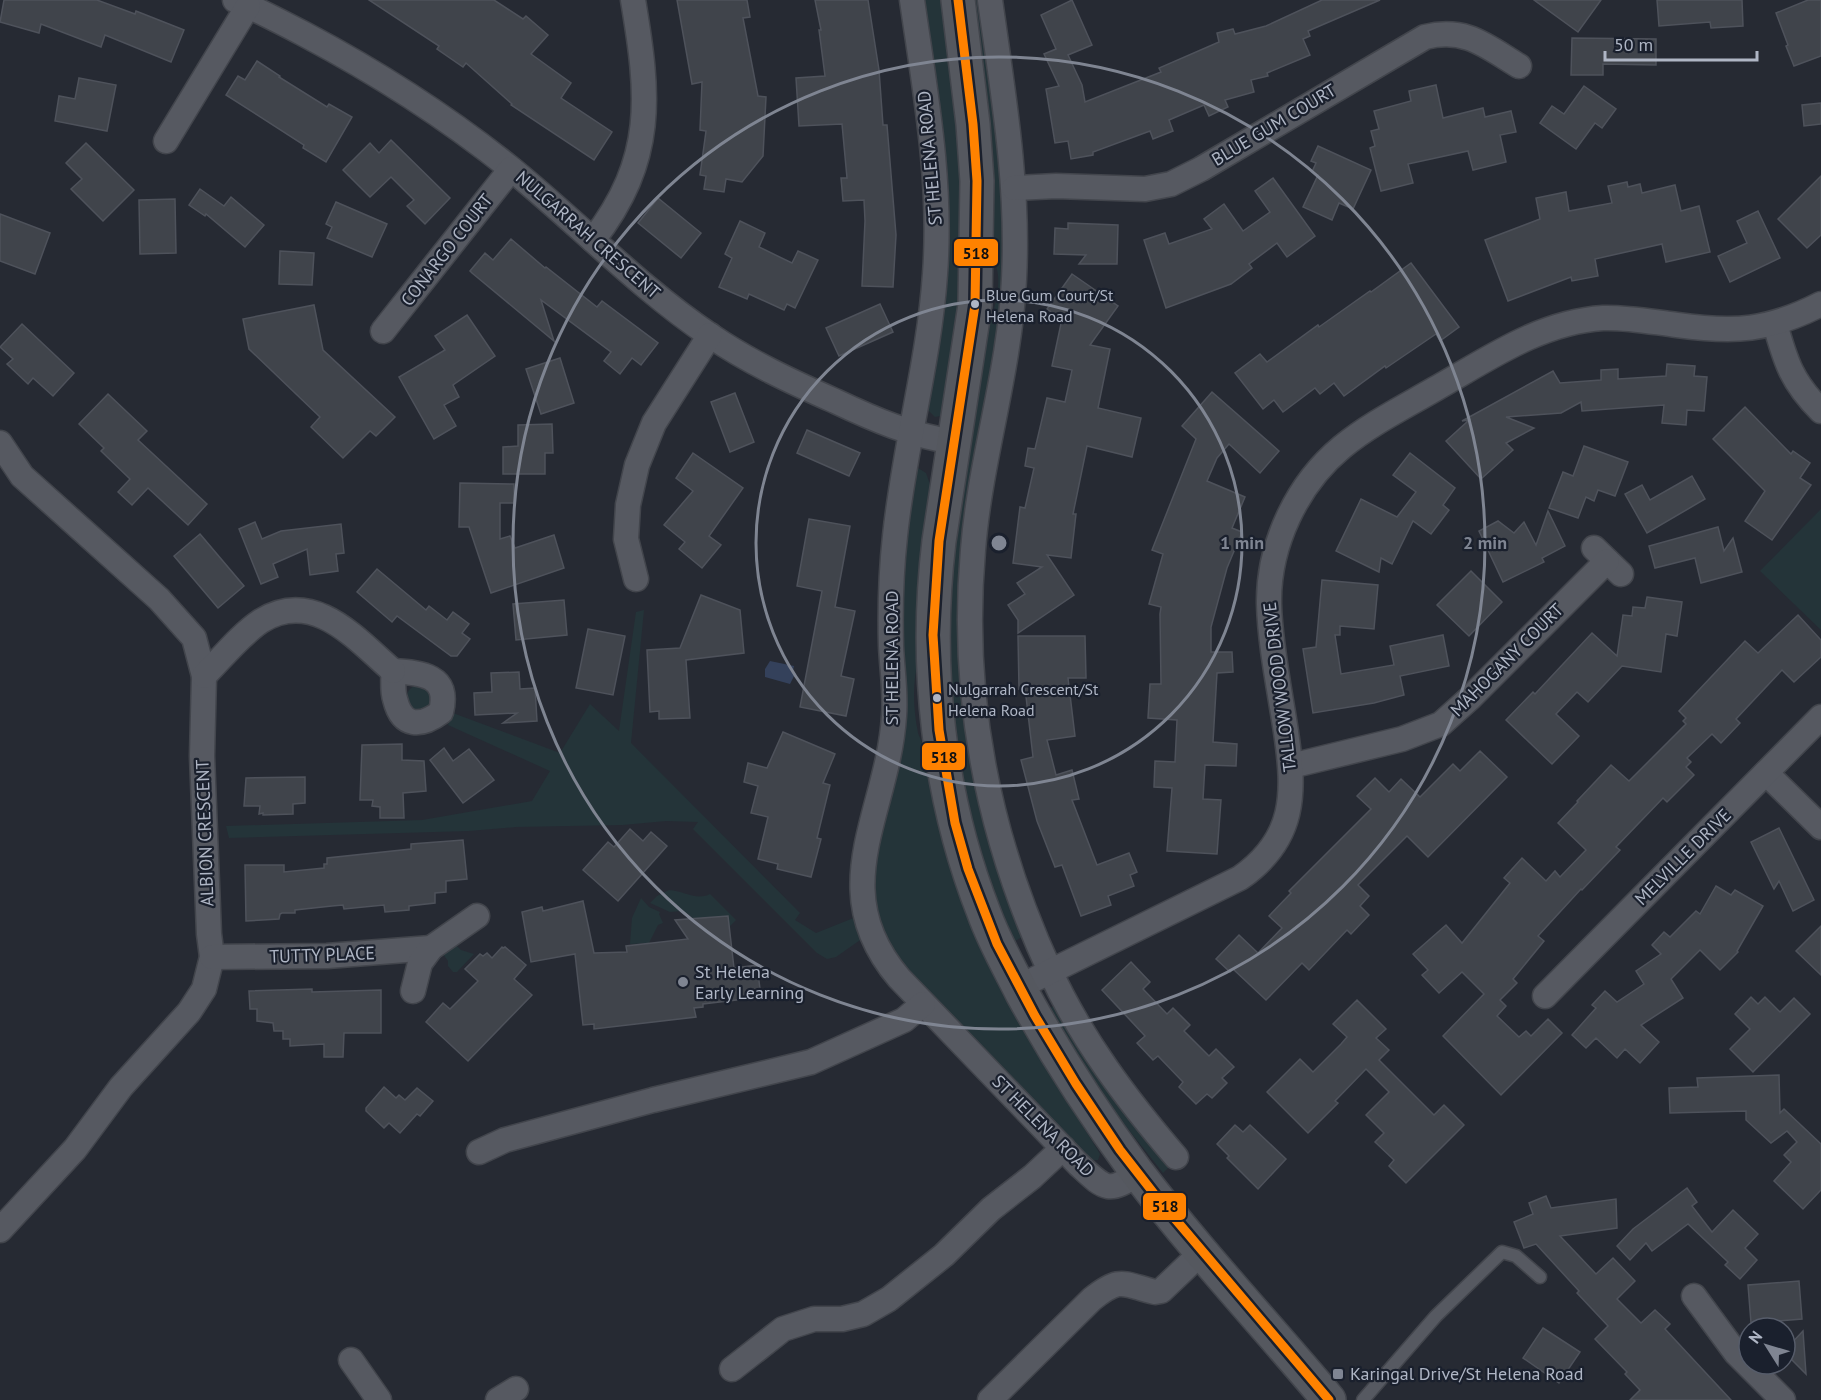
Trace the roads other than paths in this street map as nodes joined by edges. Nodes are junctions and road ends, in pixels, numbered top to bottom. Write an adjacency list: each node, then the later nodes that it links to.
1 (633, 0): 10 (street)
2 (912, 0): 16 (street, ST HELENA ROAD)
3 (958, 0): 18 (main road)
4 (990, 0): 9 (street)
5 (241, 3): 7 (street); 8 (street, NULGARRAH CRESCENT)
6 (1519, 66): 9 (street, BLUE GUM COURT)
7 (166, 141)
8 (511, 169): 10 (street, NULGARRAH CRESCENT); 13 (street, CONARGO COURT)
9 (1014, 188): 30 (street)
10 (593, 240): 14 (street, NULGARRAH CRESCENT)
11 (1821, 304): 12 (street, TALLOW WOOD DRIVE)
12 (1775, 324): 15 (street); 24 (street, TALLOW WOOD DRIVE)
13 (383, 331)
14 (710, 335): 16 (street, NULGARRAH CRESCENT); 20 (street)
15 (1821, 411)
16 (911, 432): 18 (street, NULGARRAH CRESCENT); 34 (street, ST HELENA ROAD)
17 (0, 442): 22 (street, ALBION CRESCENT)
18 (955, 442): 31 (main road)
19 (1607, 561): 24 (street, MAHOGANY COURT)
20 (636, 579)
21 (393, 671): 22 (street)
22 (204, 676): 29 (street, ALBION CRESCENT)
23 (1821, 717): 25 (street, MELVILLE DRIVE)
24 (1291, 766): 30 (street, TALLOW WOOD DRIVE)
25 (1766, 773): 26 (street); 33 (street, MELVILLE DRIVE)
26 (1821, 827)
27 (477, 916): 28 (street)
28 (431, 948): 29 (street, TUTTY PLACE); 32 (street)
29 (212, 957): 39 (street, ALBION CRESCENT)
30 (1050, 971): 31 (street, TALLOW WOOD DRIVE); 37 (street)
31 (1019, 987): 38 (main road)
32 (413, 991)
33 (1545, 996)
34 (924, 1004): 35 (street, ST HELENA ROAD); 36 (street)
35 (1062, 1148): 38 (street, ST HELENA ROAD); 44 (street)
36 (479, 1152)
37 (1176, 1157)
38 (1138, 1173): 40 (main road)
39 (0, 1230)
40 (1202, 1252): 46 (street); 47 (main road)
41 (1540, 1276): 48 (lane)
42 (1694, 1296): 49 (street)
43 (351, 1360): 45 (street)
44 (732, 1369)
45 (380, 1400)
46 (990, 1400)
47 (1329, 1400)
48 (1363, 1400)
49 (1784, 1400)

